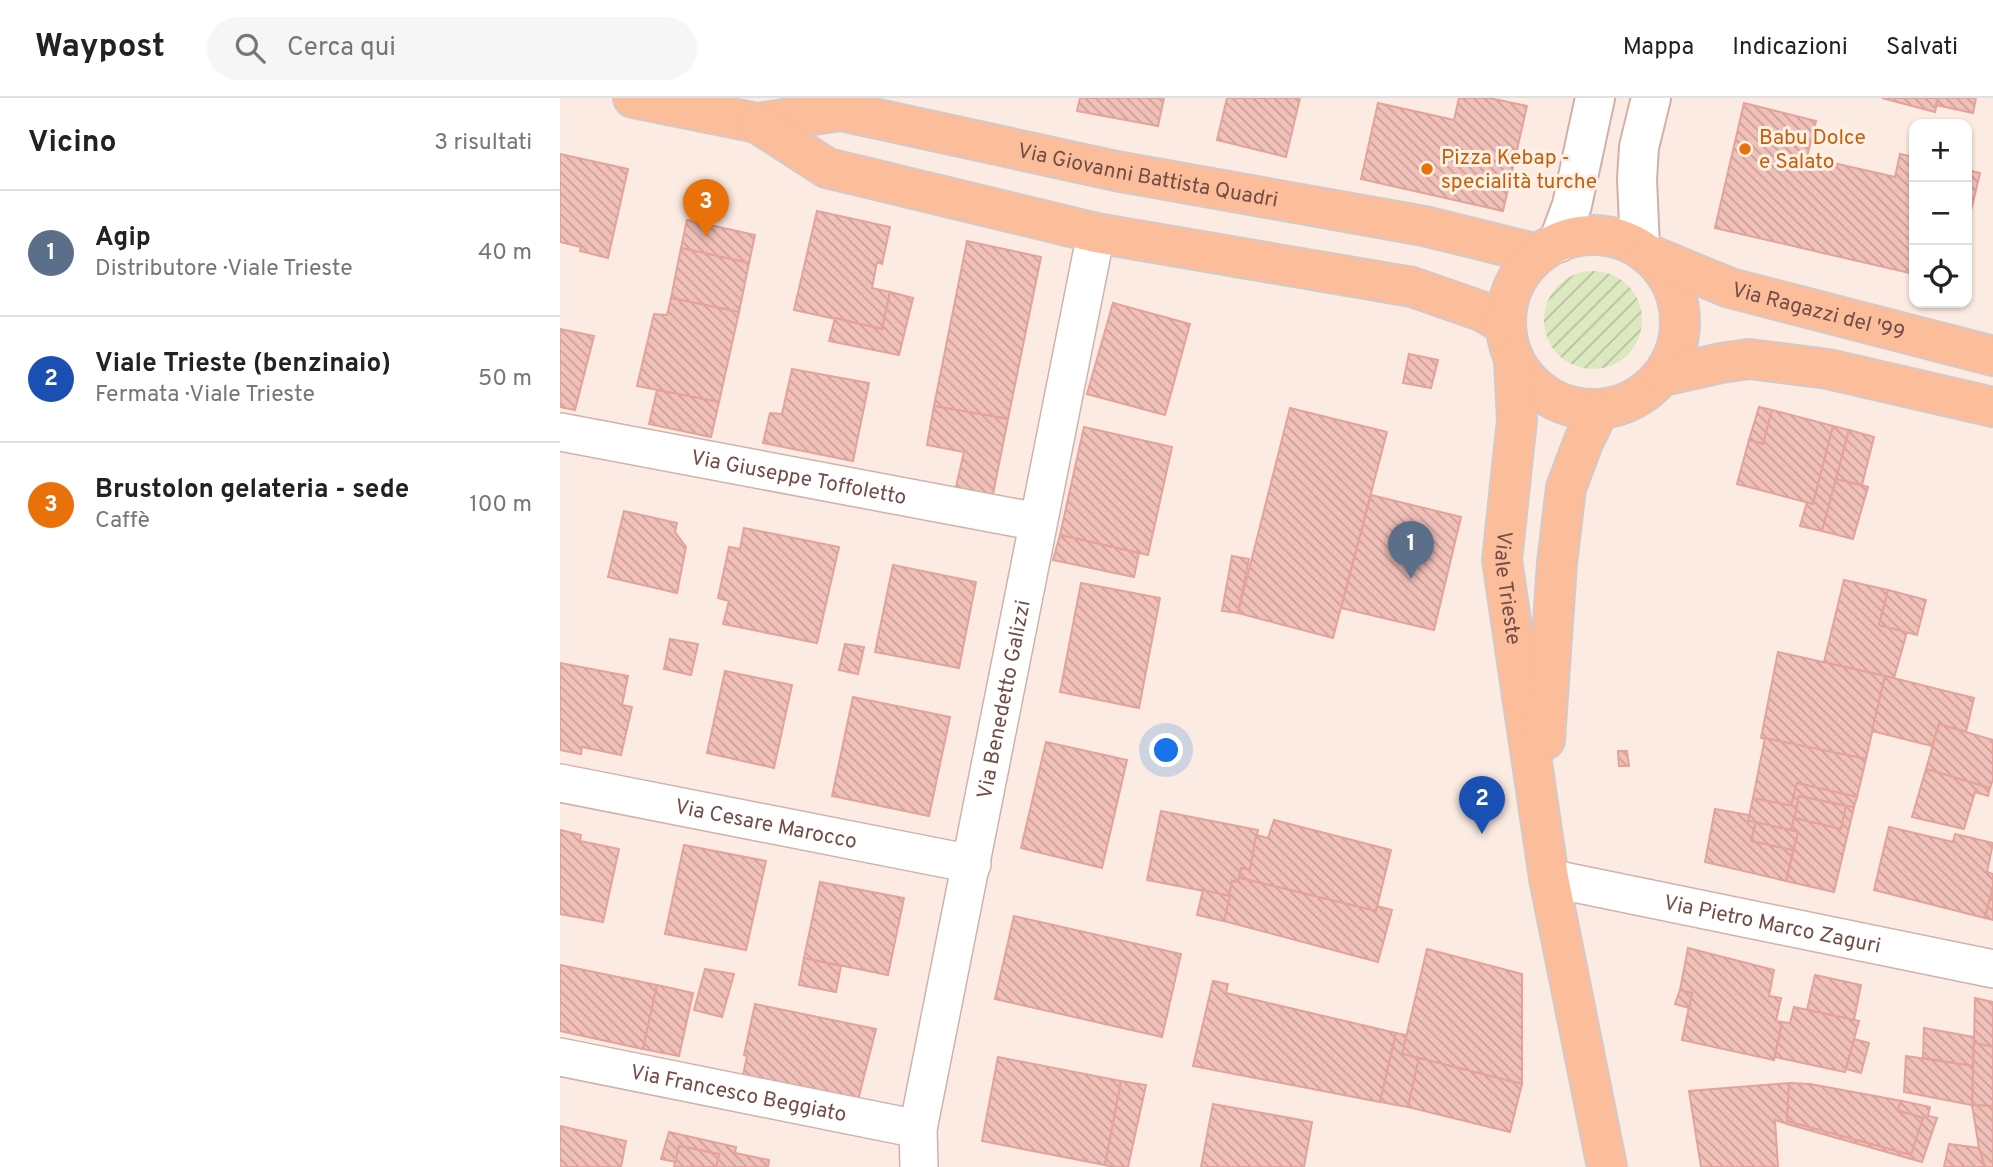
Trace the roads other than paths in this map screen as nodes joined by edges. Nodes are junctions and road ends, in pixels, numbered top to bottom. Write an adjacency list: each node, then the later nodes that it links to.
1 (634, 98): 4 (main road, Via Giovanni Battista Quadri)
2 (1595, 98): 6 (main road)
3 (1651, 98): 7 (main road)
4 (759, 111): 5 (main road, Via Giovanni Battista Quadri); 6 (main road, Via Giovanni Battista Quadri)
5 (1096, 233): 8 (main road, Via Giovanni Battista Quadri); 14 (street, Via Benedetto Galizzi)
6 (1548, 248): 7 (main road, Via Ragazzi del '99); 8 (main road)
7 (1645, 252): 9 (main road, Via Ragazzi del '99); 10 (main road)
8 (1510, 343): 12 (main road); 16 (main road, Viale Trieste)
9 (1993, 356)
10 (1663, 376): 11 (main road); 12 (main road)
11 (1993, 407)
12 (1599, 410): 16 (main road, Viale Trieste)
13 (560, 432): 14 (street, Via Giuseppe Toffoletto)
14 (1038, 522): 17 (street, Via Benedetto Galizzi)
15 (560, 783): 17 (street, Via Cesare Marocco)
16 (1541, 812): 18 (main road, Viale Trieste)
17 (972, 864): 21 (street, Via Benedetto Galizzi)
18 (1549, 878): 19 (street, Via Pietro Marco Zaguri); 23 (main road, Viale Trieste)
19 (1993, 969)
20 (560, 1057): 21 (street, Via Francesco Beggiato)
21 (918, 1129): 22 (street, Via Benedetto Galizzi)
22 (919, 1167)
23 (1607, 1167)

